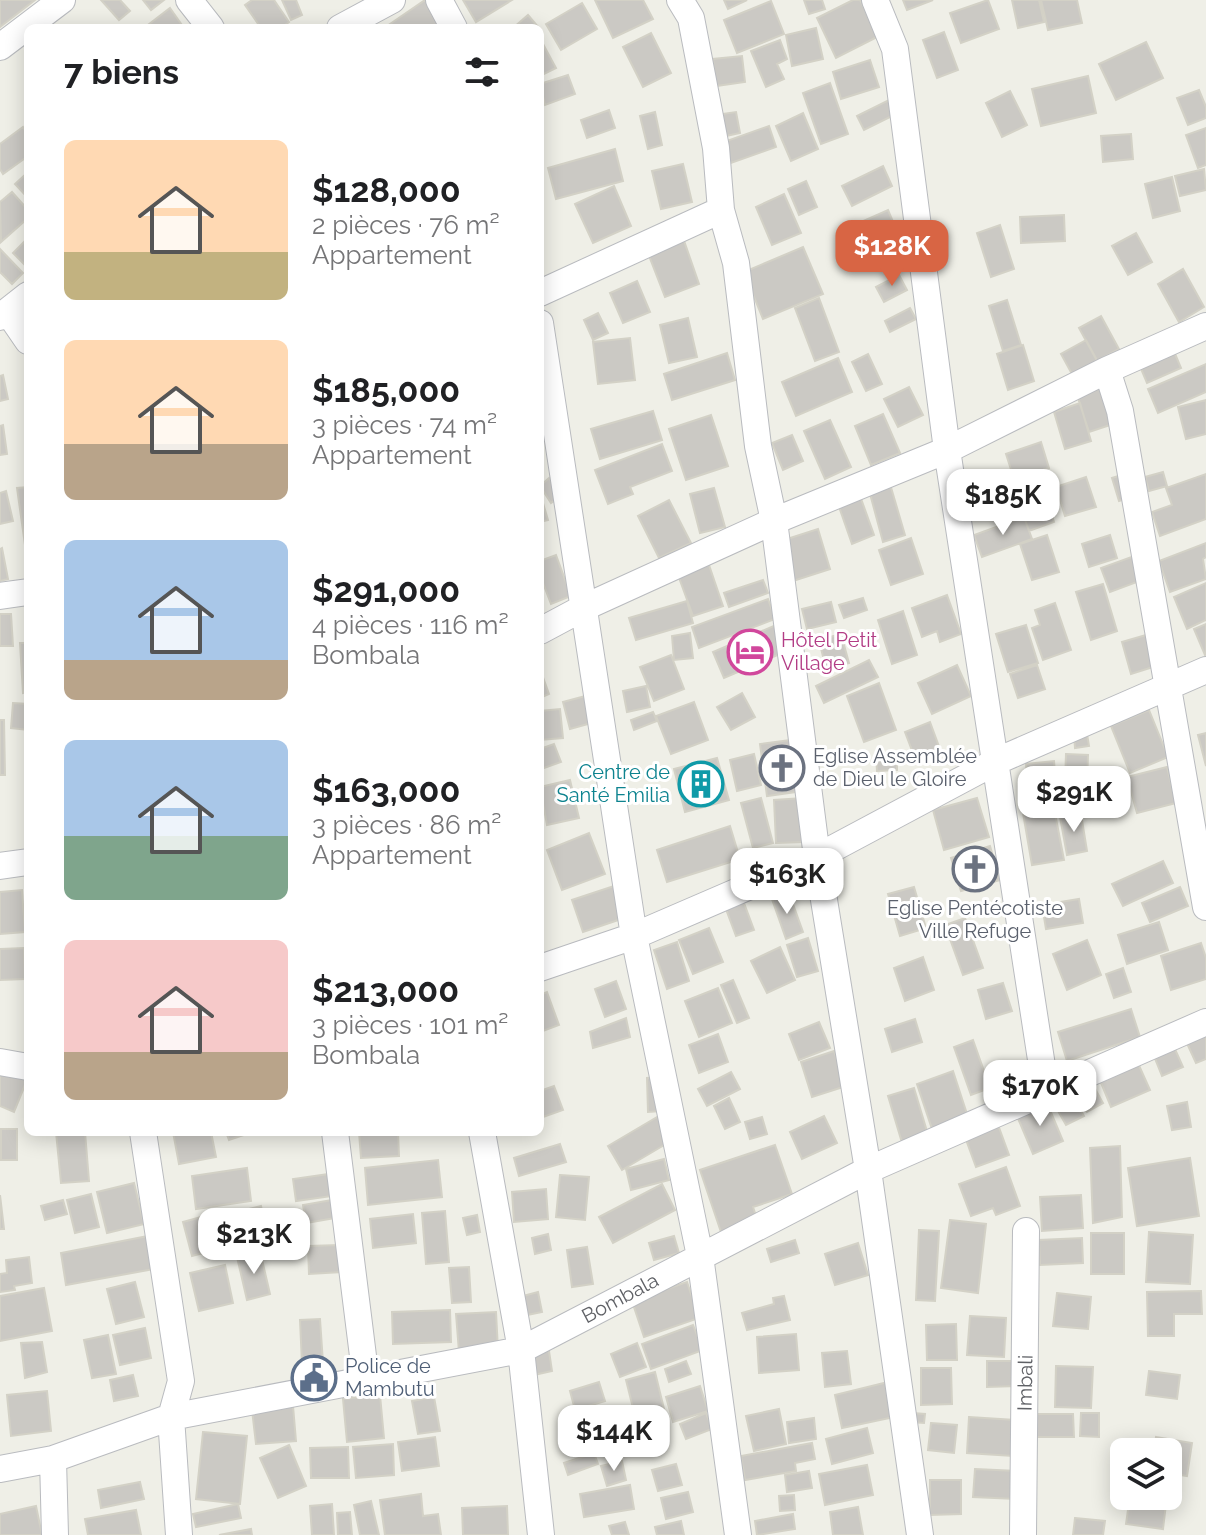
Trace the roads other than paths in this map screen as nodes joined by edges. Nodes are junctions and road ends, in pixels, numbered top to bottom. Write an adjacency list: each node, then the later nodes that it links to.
1 (62, 0): 7 (street)
2 (189, 0): 8 (street)
3 (392, 0): 9 (street)
4 (439, 0): 10 (street)
5 (680, 0): 13 (street)
6 (875, 0): 20 (street)
7 (30, 24)
8 (208, 24)
9 (347, 24)
10 (452, 24)
11 (24, 29): 12 (street)
12 (0, 47)
13 (721, 210): 14 (street); 21 (street)
14 (544, 291)
15 (12, 308): 17 (street)
16 (1206, 326): 19 (street)
17 (24, 333)
18 (544, 350): 24 (street)
19 (1107, 370): 20 (street); 27 (street)
20 (947, 450): 21 (street); 28 (street)
21 (774, 521): 24 (street); 29 (street)
22 (24, 593): 23 (street)
23 (0, 596)
24 (583, 608): 25 (street); 33 (street)
25 (544, 629)
26 (1206, 670): 27 (street)
27 (1170, 686): 28 (street); 32 (street)
28 (997, 761): 29 (street); 38 (street)
29 (817, 857): 33 (street); 42 (street)
30 (24, 863): 31 (street)
31 (0, 866)
32 (1206, 907)
33 (634, 936): 34 (street); 44 (street)
34 (544, 967)
35 (1206, 1022): 38 (street, Bombala)
36 (0, 1062): 37 (street)
37 (24, 1066)
38 (1046, 1092): 42 (street, Bombala)
39 (144, 1136): 47 (street)
40 (336, 1136): 46 (street)
41 (483, 1136): 45 (street)
42 (868, 1170): 44 (street, Bombala); 54 (street)
43 (1026, 1231): 55 (street, Imbali)
44 (700, 1256): 45 (street, Bombala); 53 (street)
45 (521, 1350): 46 (street, Bombala); 52 (street)
46 (366, 1380): 47 (street, Bombala)
47 (171, 1417): 48 (street, Bombala); 51 (street)
48 (53, 1459): 49 (street, Bombala); 50 (street)
49 (0, 1469)
50 (55, 1535)
51 (179, 1535)
52 (541, 1535)
53 (738, 1535)
54 (920, 1535)
55 (1023, 1535)

